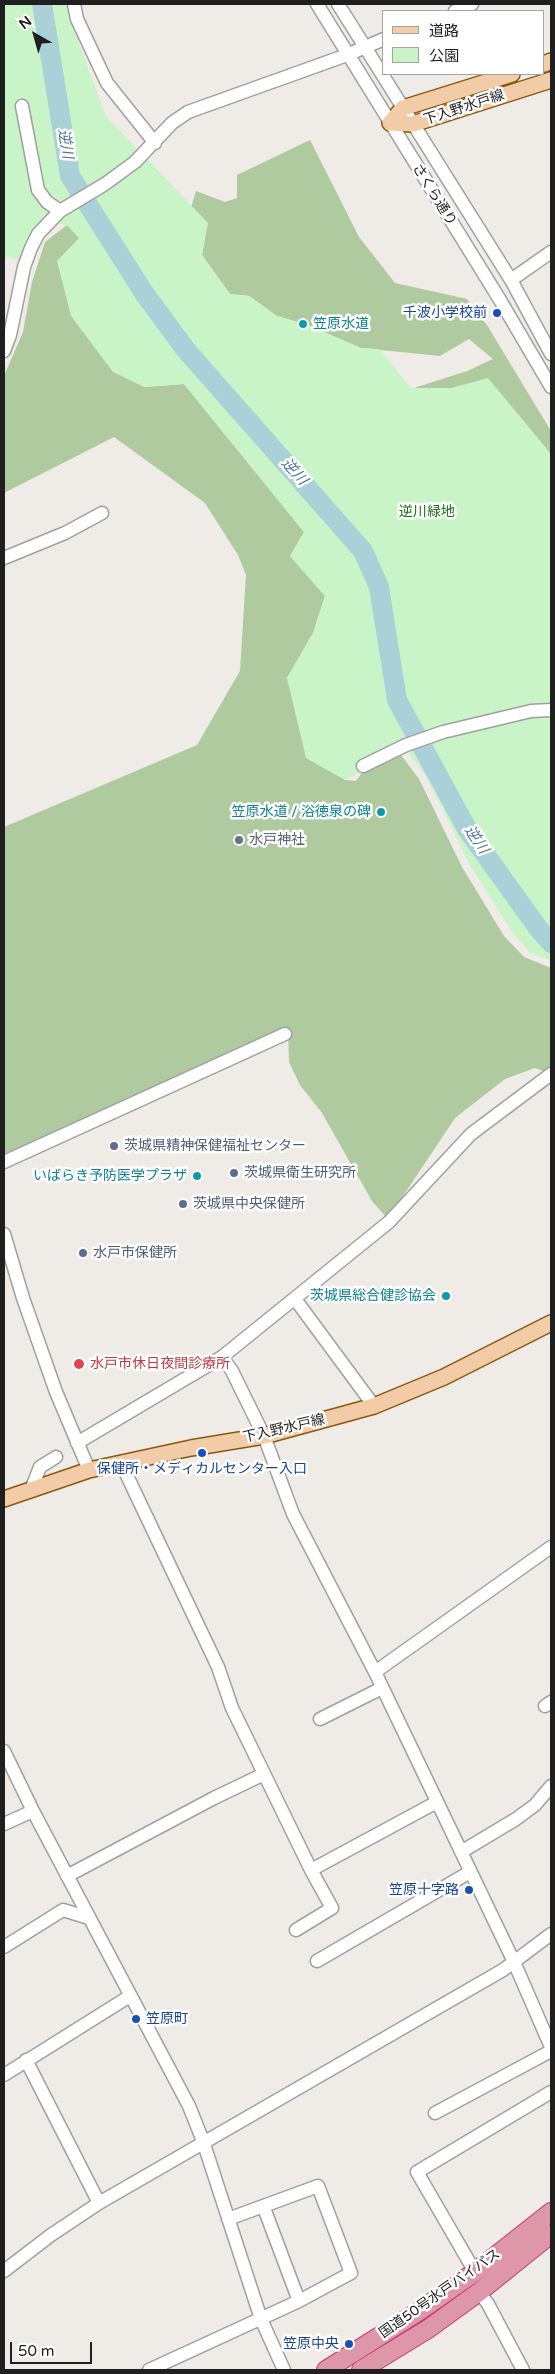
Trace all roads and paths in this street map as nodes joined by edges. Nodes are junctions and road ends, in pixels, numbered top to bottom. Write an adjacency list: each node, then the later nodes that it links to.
1 (74, 4): 15 (street)
2 (317, 4): 8 (street, さくら通り)
3 (338, 4): 7 (street, さくら通り)
4 (472, 4): 5 (street)
5 (457, 10)
6 (382, 40): 7 (street)
7 (364, 47): 8 (street); 12 (street, さくら通り)
8 (346, 55): 13 (street, さくら通り); 15 (street)
9 (509, 75): 12 (main road, 下入野水戸線)
10 (551, 80): 14 (main road, 下入野水戸線)
11 (22, 106): 16 (street)
12 (403, 108): 13 (main road, 下入野水戸線); 14 (street, さくら通り)
13 (390, 123): 14 (main road, 下入野水戸線); 21 (street, さくら通り)
14 (414, 124): 18 (street, さくら通り)
15 (155, 143): 16 (street)
16 (65, 208): 19 (street)
17 (551, 252): 18 (street)
18 (511, 280): 20 (street, さくら通り)
19 (4, 351)
20 (551, 354)
21 (551, 387)
22 (102, 514): 23 (street)
23 (4, 558)
24 (550, 711): 25 (street)
25 (363, 766)
26 (285, 1034): 28 (street)
27 (551, 1074): 30 (street)
28 (4, 1162)
29 (4, 1234): 35 (street)
30 (295, 1298): 32 (street); 33 (street)
31 (551, 1324): 33 (main road, 下入野水戸線)
32 (222, 1357): 34 (street); 35 (street)
33 (374, 1406): 34 (main road, 下入野水戸線)
34 (264, 1436): 37 (main road, 下入野水戸線); 42 (street)
35 (77, 1443): 38 (street)
36 (56, 1457): 39 (street)
37 (121, 1463): 38 (main road, 下入野水戸線); 46 (street)
38 (88, 1470): 39 (main road, 下入野水戸線)
39 (31, 1490): 40 (main road, 下入野水戸線)
40 (4, 1499)
41 (551, 1547): 42 (street)
42 (375, 1672): 43 (street)
43 (382, 1688): 44 (street); 48 (street)
44 (320, 1719)
45 (4, 1751): 49 (street)
46 (264, 1774): 52 (street); 54 (street)
47 (551, 1786): 51 (street)
48 (436, 1802): 51 (street); 52 (street)
49 (33, 1811): 50 (street); 54 (street)
50 (4, 1824)
51 (461, 1852): 53 (street)
52 (311, 1870): 56 (street)
53 (470, 1872): 59 (street); 60 (street)
54 (67, 1876): 55 (street)
55 (89, 1918): 58 (street); 61 (street)
56 (296, 1930)
57 (551, 1934): 60 (street)
58 (4, 1947)
59 (317, 1961)
60 (514, 1962): 62 (street); 68 (street)
61 (130, 1996): 64 (street); 68 (street)
62 (551, 2047)
63 (551, 2051): 67 (street)
64 (26, 2060): 65 (street); 69 (street)
65 (4, 2075)
66 (551, 2092): 75 (street)
67 (435, 2113)
68 (203, 2141): 69 (street); 72 (street)
69 (99, 2203): 74 (street)
70 (264, 2208): 72 (street); 77 (street); 77 (street)
71 (551, 2212): 75 (highway, 国道50号水戸バイパス)
72 (228, 2220): 78 (street)
73 (551, 2234): 76 (highway, 国道50号水戸バイパス)
74 (4, 2271)
75 (475, 2272): 81 (highway, 国道50号水戸バイパス)
76 (479, 2292): 82 (highway, 国道50号水戸バイパス); 83 (street)
77 (300, 2301): 78 (street)
78 (261, 2319): 79 (street); 80 (street)
79 (149, 2370)
80 (284, 2370)
81 (326, 2370)
82 (361, 2370)
83 (524, 2370)

